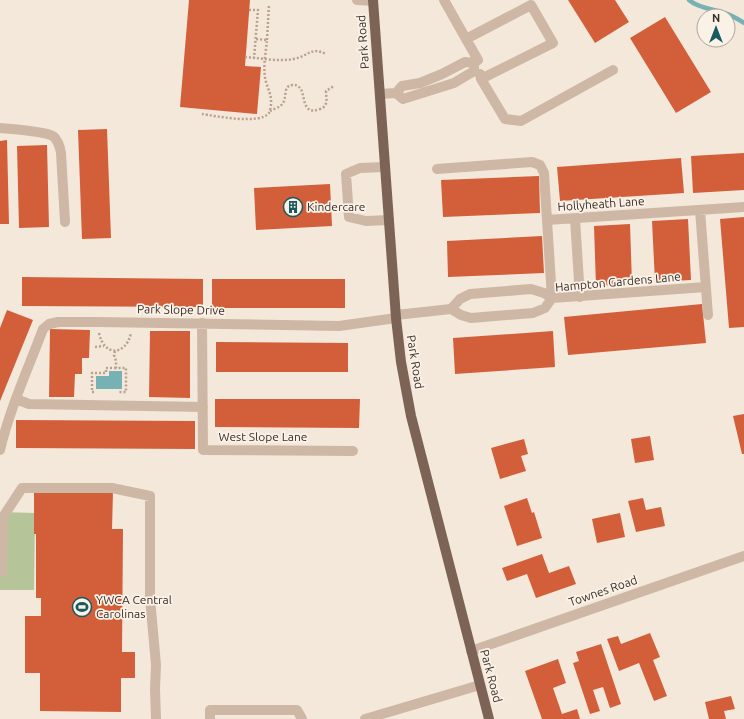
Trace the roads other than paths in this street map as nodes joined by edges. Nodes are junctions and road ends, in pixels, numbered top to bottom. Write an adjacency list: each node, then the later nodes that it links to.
1 (357, 0): 3 (street)
2 (444, 0): 4 (street)
3 (373, 1): 8 (main road, Park Road)
4 (466, 39): 5 (street); 7 (street)
5 (476, 61): 7 (street); 8 (street)
6 (613, 70): 7 (street)
7 (481, 79)
8 (380, 94): 10 (main road, Park Road)
9 (0, 128): 17 (street)
10 (385, 167): 15 (main road, Park Road); 15 (street)
11 (437, 169): 16 (street, Hollyheath Lane)
12 (744, 207): 13 (street, Hollyheath Lane)
13 (700, 210): 14 (street, Hollyheath Lane); 18 (street)
14 (575, 219): 16 (street, Hollyheath Lane); 19 (street)
15 (389, 220): 23 (main road, Park Road)
16 (547, 220): 20 (street)
17 (65, 222)
18 (706, 287): 19 (street, Hampton Gardens Lane); 22 (street)
19 (580, 297): 20 (street, Hampton Gardens Lane)
20 (552, 298): 21 (street); 21 (street, Hampton Gardens Lane)
21 (451, 309): 23 (street)
22 (708, 315)
23 (396, 317): 24 (street, Park Slope Drive); 32 (main road, Park Road)
24 (202, 323): 25 (street, Park Slope Drive); 26 (street, West Slope Lane)
25 (16, 399): 26 (street); 27 (street, Park Slope Drive)
26 (203, 407): 28 (street, West Slope Lane)
27 (0, 450)
28 (353, 451)
29 (2, 517): 31 (street); 34 (street)
30 (744, 556): 32 (street, Townes Road)
31 (0, 572)
32 (471, 651): 33 (main road, Park Road)
33 (480, 685): 37 (street); 38 (main road, Park Road)
34 (156, 719)
35 (210, 719): 36 (street)
36 (302, 719)
37 (365, 719)
38 (489, 719)

